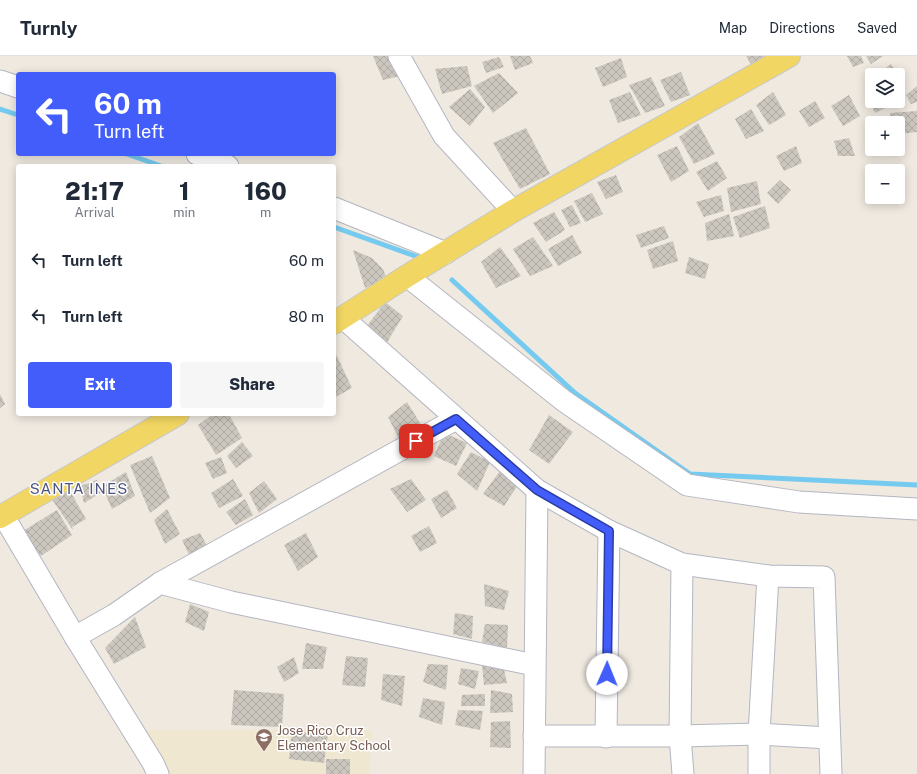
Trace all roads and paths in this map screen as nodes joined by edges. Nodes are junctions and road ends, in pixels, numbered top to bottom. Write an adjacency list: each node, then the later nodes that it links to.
1 (399, 56): 8 (street)
2 (789, 56): 8 (main road)
3 (0, 80): 4 (street)
4 (16, 86)
5 (201, 156): 6 (street)
6 (223, 164)
7 (336, 209): 9 (street)
8 (513, 211): 9 (main road)
9 (446, 253): 10 (main road)
10 (407, 276): 11 (main road); 15 (street)
11 (338, 321): 13 (street)
12 (175, 416): 16 (main road)
13 (456, 419): 14 (street); 20 (street)
14 (537, 490): 17 (street); 22 (street)
15 (917, 509)
16 (2, 516): 21 (street)
17 (609, 531): 18 (street); 26 (street)
18 (682, 564): 19 (street); 25 (street)
19 (768, 576): 23 (street); 27 (street)
20 (160, 583): 21 (street); 22 (street)
21 (75, 637): 28 (street)
22 (534, 665): 24 (street)
23 (759, 734): 25 (street); 27 (street); 31 (street)
24 (534, 736): 26 (street); 29 (street)
25 (680, 736): 26 (street); 30 (street)
26 (606, 737)
27 (829, 738): 32 (street)
28 (158, 774)
29 (534, 774)
30 (683, 774)
31 (759, 774)
32 (831, 774)

